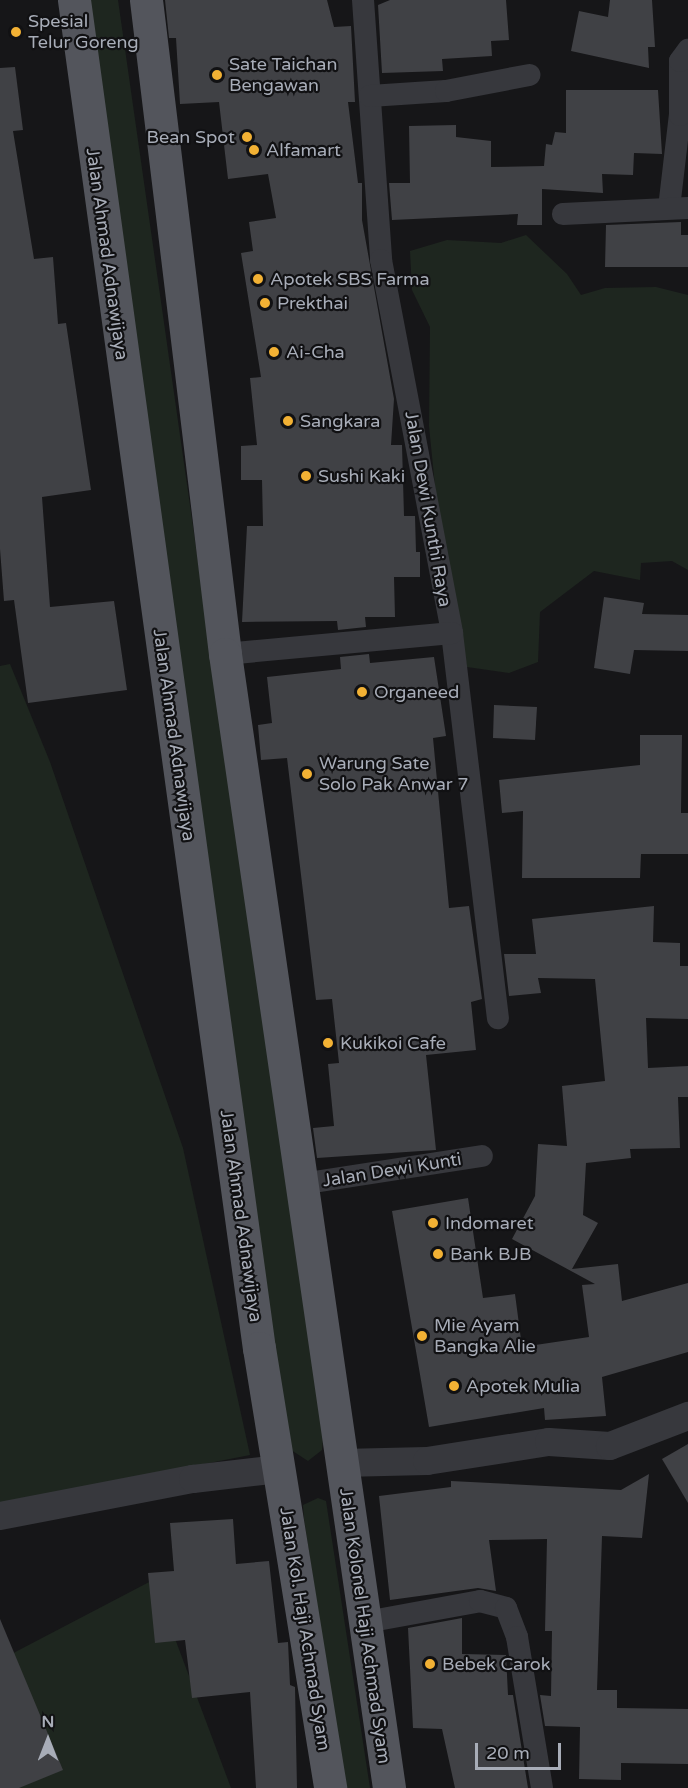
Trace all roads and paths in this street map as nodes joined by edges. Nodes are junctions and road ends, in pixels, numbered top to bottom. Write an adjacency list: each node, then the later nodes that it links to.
1 (74, 0): 16 (main road, Jalan Ahmad Adnawijaya)
2 (146, 0): 10 (main road)
3 (363, 0): 6 (street, Jalan Dewi Kunthi Raya)
4 (688, 50): 7 (street)
5 (529, 75): 6 (street)
6 (370, 96): 9 (street, Jalan Dewi Kunthi Raya)
7 (678, 208): 8 (street)
8 (563, 214)
9 (452, 633): 10 (street); 11 (street, Jalan Dewi Kunthi Raya)
10 (225, 654): 13 (main road)
11 (498, 1018)
12 (482, 1156): 13 (street, Jalan Dewi Kunti)
13 (301, 1184): 15 (main road)
14 (688, 1416): 15 (street)
15 (342, 1463): 18 (main road, Jalan Kolonel Haji Achmad Syam)
16 (279, 1469): 17 (street); 19 (main road, Jalan Kol. Haji Achmad Syam)
17 (0, 1516)
18 (366, 1622): 20 (main road, Jalan Kolonel Haji Achmad Syam); 21 (street)
19 (330, 1788)
20 (389, 1788)
21 (542, 1788)

